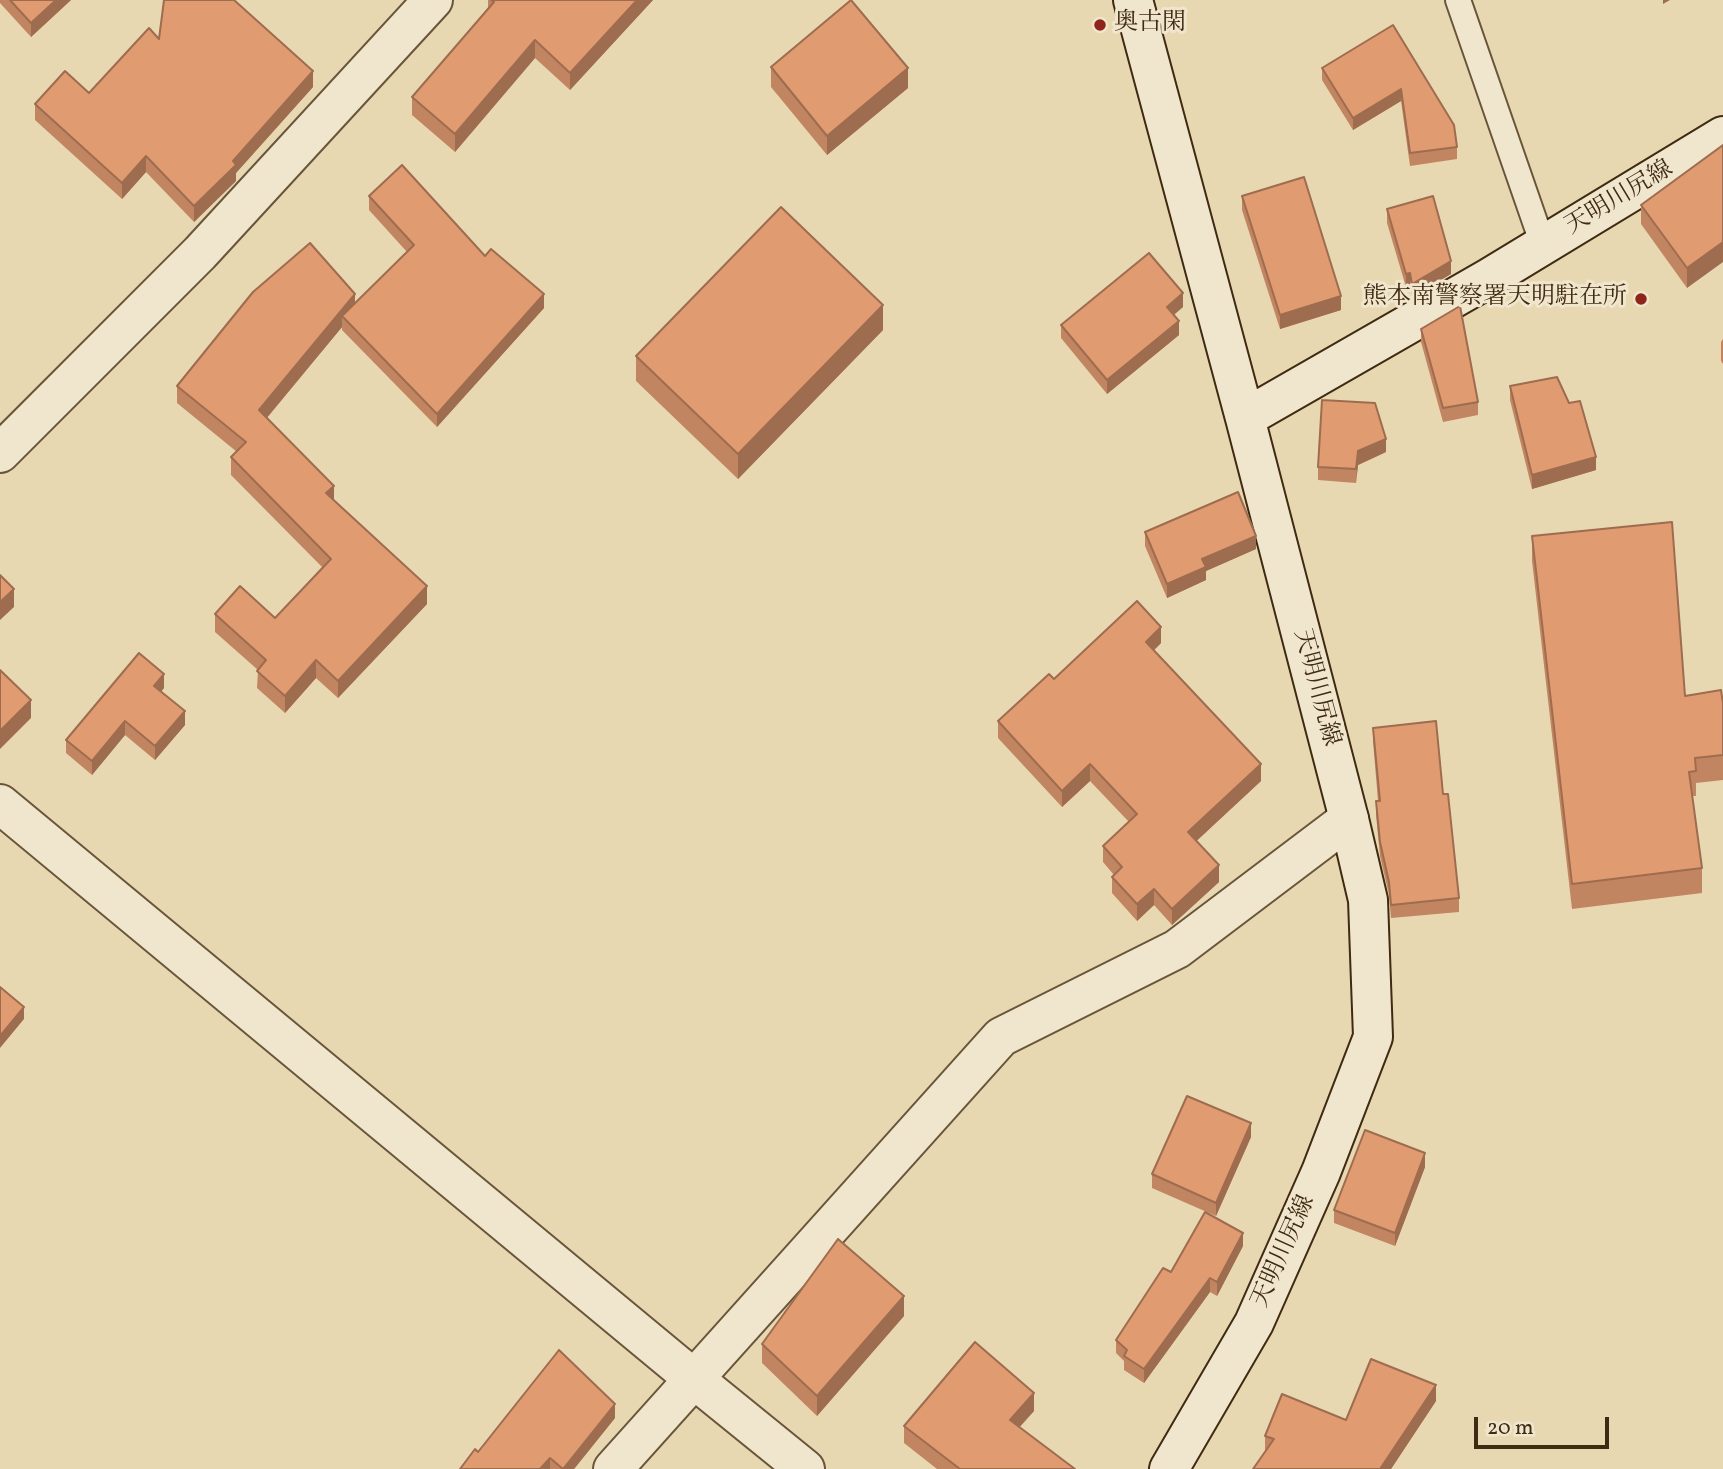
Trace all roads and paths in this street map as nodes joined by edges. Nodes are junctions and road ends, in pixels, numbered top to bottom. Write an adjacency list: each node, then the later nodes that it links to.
1 (433, 0): 7 (street)
2 (1133, 0): 6 (street)
3 (1458, 0): 5 (lane)
4 (1723, 136): 5 (street, 天明川尻線)
5 (1543, 245): 6 (street, 天明川尻線)
6 (1245, 418): 9 (street, 天明川尻線)
7 (0, 453)
8 (0, 804): 10 (street)
9 (1349, 819): 10 (street); 13 (street, 天明川尻線)
10 (694, 1379): 11 (street); 12 (street)
11 (613, 1469)
12 (805, 1469)
13 (1169, 1469)

